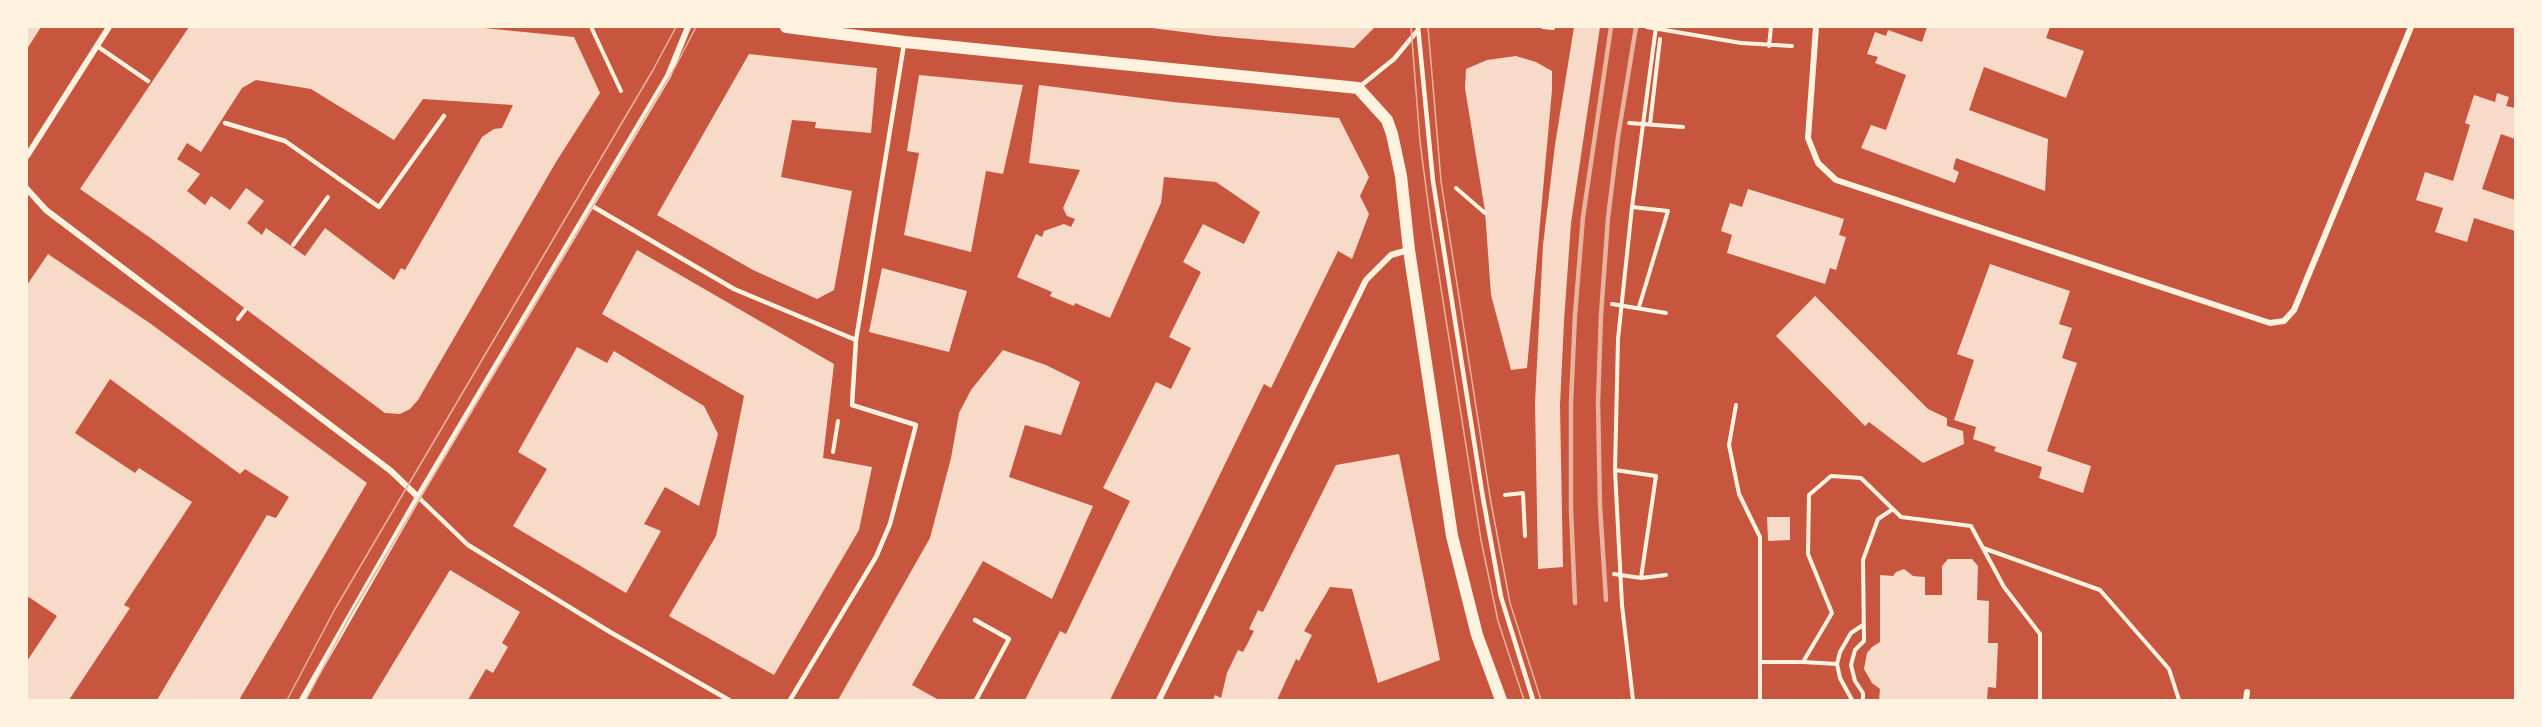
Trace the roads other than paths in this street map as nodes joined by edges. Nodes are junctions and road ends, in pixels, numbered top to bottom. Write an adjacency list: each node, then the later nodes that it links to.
1 (109, 27): 8 (street)
2 (688, 27): 15 (street)
3 (786, 27): 7 (main road)
4 (1816, 27): 5 (street)
5 (2411, 27)
6 (1418, 28): 10 (lane); 27 (lane)
7 (905, 42): 10 (main road); 17 (lane)
8 (97, 46): 9 (lane); 13 (street)
9 (148, 81)
10 (1358, 88): 16 (main road)
11 (444, 116): 12 (lane)
12 (225, 123)
13 (27, 156)
14 (27, 189): 18 (street)
15 (592, 206): 17 (lane); 18 (street)
16 (1409, 250): 25 (street); 26 (main road)
17 (856, 340): 23 (lane)
18 (418, 497): 21 (street); 22 (lane)
19 (975, 620): 24 (lane)
20 (2247, 692): 28 (street)
21 (302, 700)
22 (729, 700)
23 (790, 700)
24 (976, 700)
25 (1160, 700)
26 (1501, 700)
27 (1533, 700)
28 (2246, 700)

